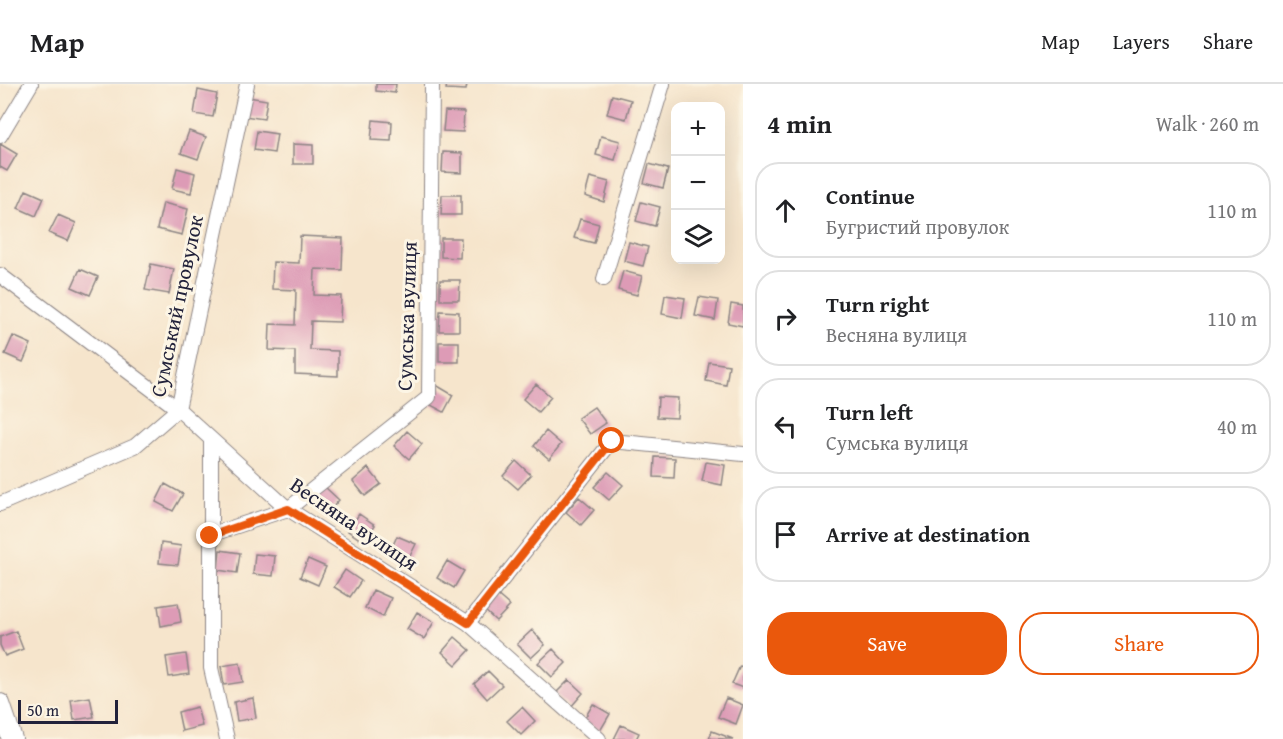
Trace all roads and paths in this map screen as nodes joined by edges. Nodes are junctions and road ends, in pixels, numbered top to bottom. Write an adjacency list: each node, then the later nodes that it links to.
1 (31, 84): 5 (street)
2 (432, 84): 12 (street, Сумська вулиця)
3 (663, 84): 7 (street)
4 (245, 85): 8 (street, Сумський провулок)
5 (0, 136)
6 (0, 275): 8 (street, Весняна вулиця)
7 (604, 279)
8 (178, 409): 9 (street, Весняна вулиця); 11 (street, Сумський провулок)
9 (211, 439): 12 (street, Весняна вулиця); 13 (street)
10 (743, 454): 14 (street)
11 (0, 504)
12 (288, 509): 13 (street, Сумська вулиця); 14 (street, Весняна вулиця)
13 (210, 536): 17 (street)
14 (468, 623): 18 (street, Весняна вулиця)
15 (0, 704): 16 (street)
16 (12, 739)
17 (228, 739)
18 (599, 739)

